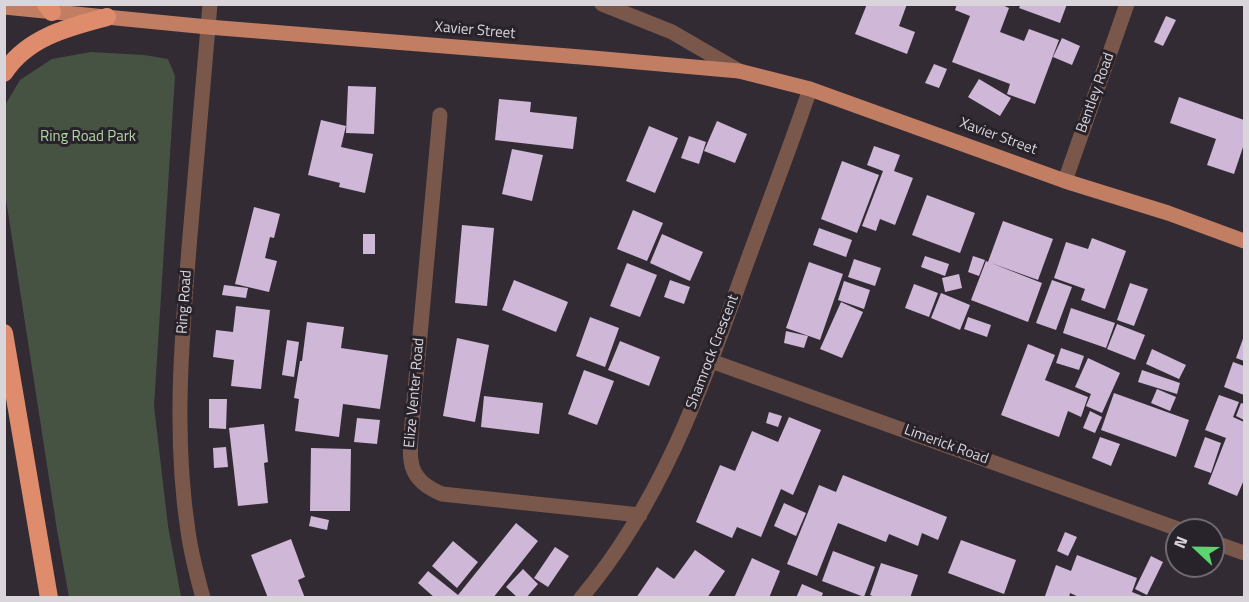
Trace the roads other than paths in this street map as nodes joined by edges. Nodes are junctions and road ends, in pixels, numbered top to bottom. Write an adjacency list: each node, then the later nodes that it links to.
1 (210, 4): 7 (street, Ring Road)
2 (602, 4): 8 (street, Xavier Street)
3 (1127, 4): 12 (street, Bentley Road)
4 (4, 7): 5 (main road, Xavier Street)
5 (49, 8): 6 (main road, Xavier Street)
6 (107, 17): 7 (main road, Xavier Street); 9 (highway)
7 (208, 27): 8 (main road, Xavier Street); 21 (street, Ring Road)
8 (739, 71): 10 (main road, Xavier Street)
9 (4, 73)
10 (810, 89): 12 (main road, Xavier Street); 15 (street, Shamrock Crescent)
11 (440, 115): 16 (street, Elize Venter Road)
12 (1065, 181): 13 (main road, Xavier Street)
13 (1245, 241)
14 (4, 333): 20 (highway)
15 (711, 361): 16 (street, Shamrock Crescent); 17 (street, Limerick Road)
16 (640, 515): 22 (street, Shamrock Crescent)
17 (1165, 524)
18 (1225, 546): 19 (street)
19 (1245, 553)
20 (49, 597)
21 (203, 597)
22 (581, 597)

